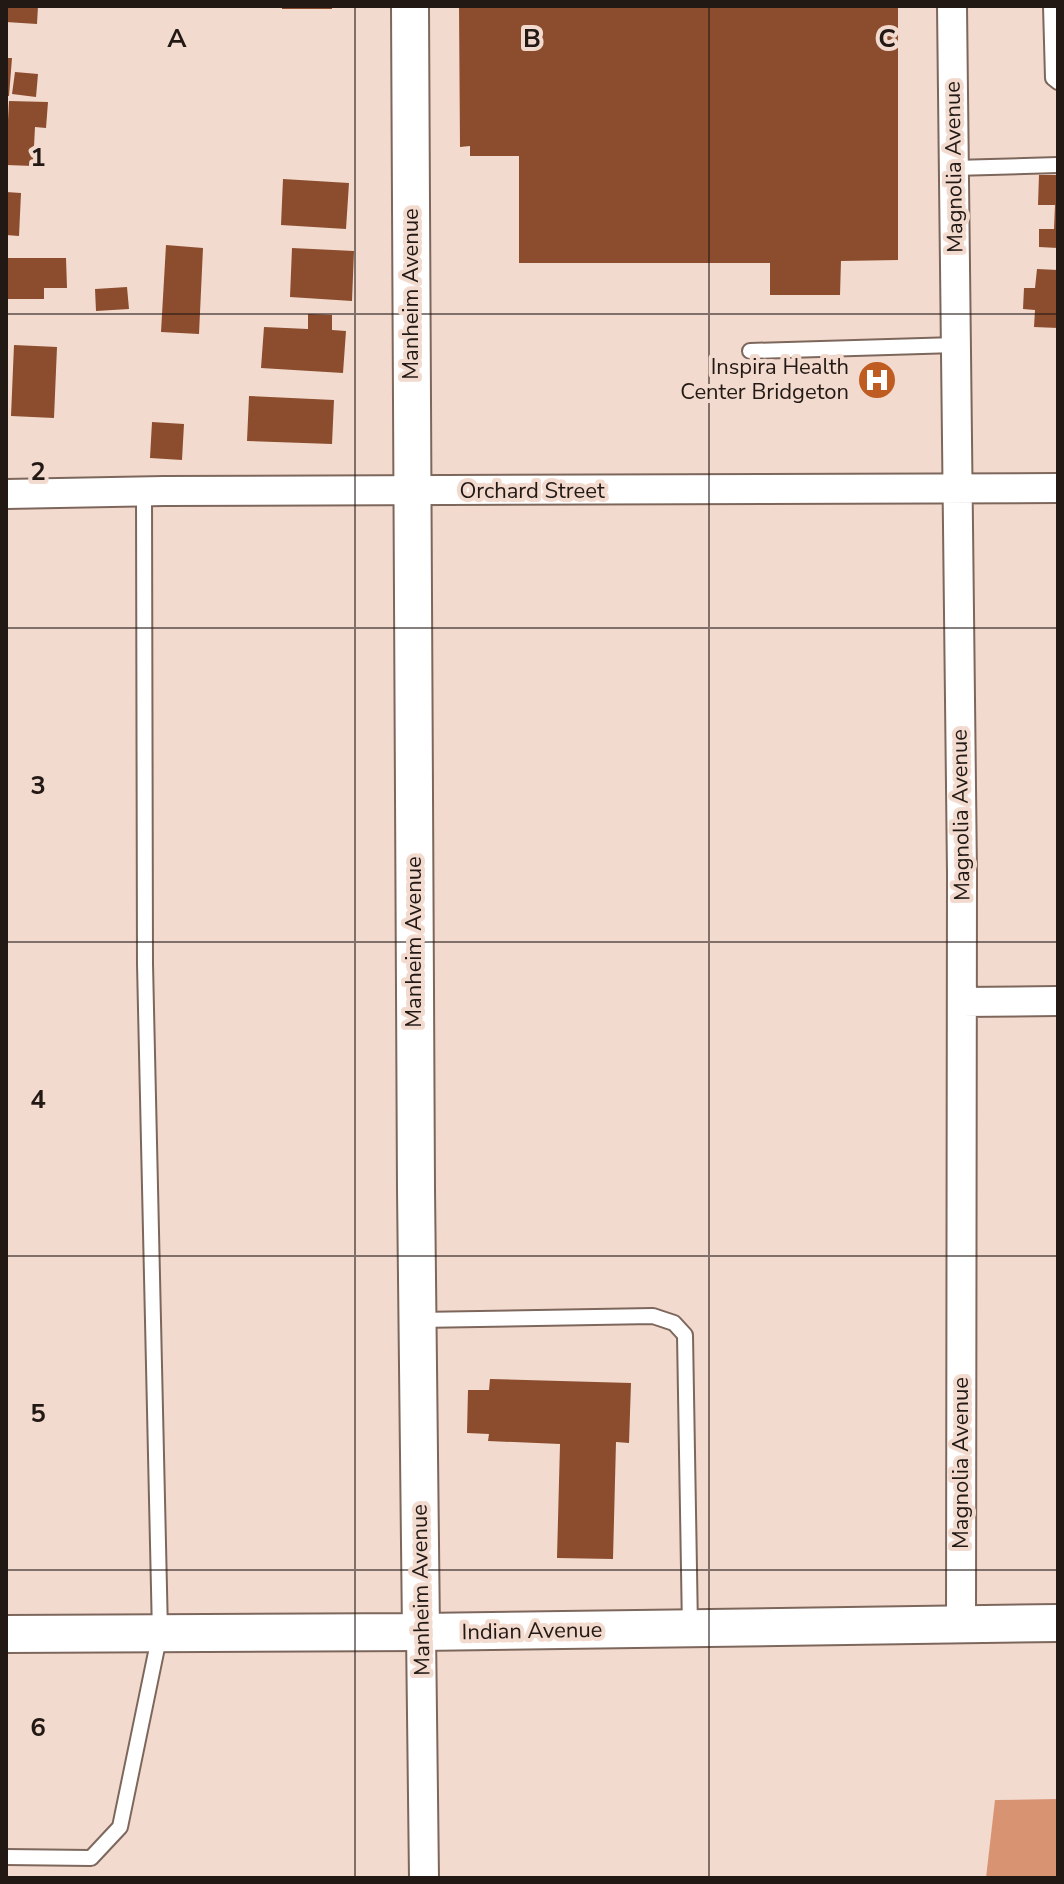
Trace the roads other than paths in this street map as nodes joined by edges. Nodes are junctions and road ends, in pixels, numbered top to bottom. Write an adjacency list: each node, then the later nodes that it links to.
1 (410, 6): 12 (street, Manheim Avenue)
2 (952, 6): 6 (street, Magnolia Avenue)
3 (1051, 6): 4 (lane)
4 (1058, 82)
5 (1058, 165): 6 (lane)
6 (954, 168): 7 (street, Magnolia Avenue)
7 (956, 345): 8 (lane); 10 (street, Magnolia Avenue)
8 (750, 351)
9 (1058, 488): 10 (street, Orchard Street)
10 (958, 489): 12 (street, Orchard Street); 15 (street, Magnolia Avenue)
11 (144, 492): 12 (street, Orchard Street); 13 (street, Orchard Street); 21 (lane)
12 (412, 492): 16 (street, Manheim Avenue)
13 (6, 494)
14 (1058, 1001): 15 (street)
15 (962, 1002): 18 (street, Magnolia Avenue)
16 (417, 1320): 19 (lane); 20 (street, Manheim Avenue)
17 (1058, 1623): 18 (street, Indian Avenue)
18 (961, 1625): 19 (street, Indian Avenue)
19 (690, 1628): 20 (street, Indian Avenue)
20 (421, 1632): 21 (street, Indian Avenue); 24 (street, Manheim Avenue)
21 (160, 1633): 22 (street, Indian Avenue); 23 (lane)
22 (6, 1634)
23 (6, 1857)
24 (424, 1878)

